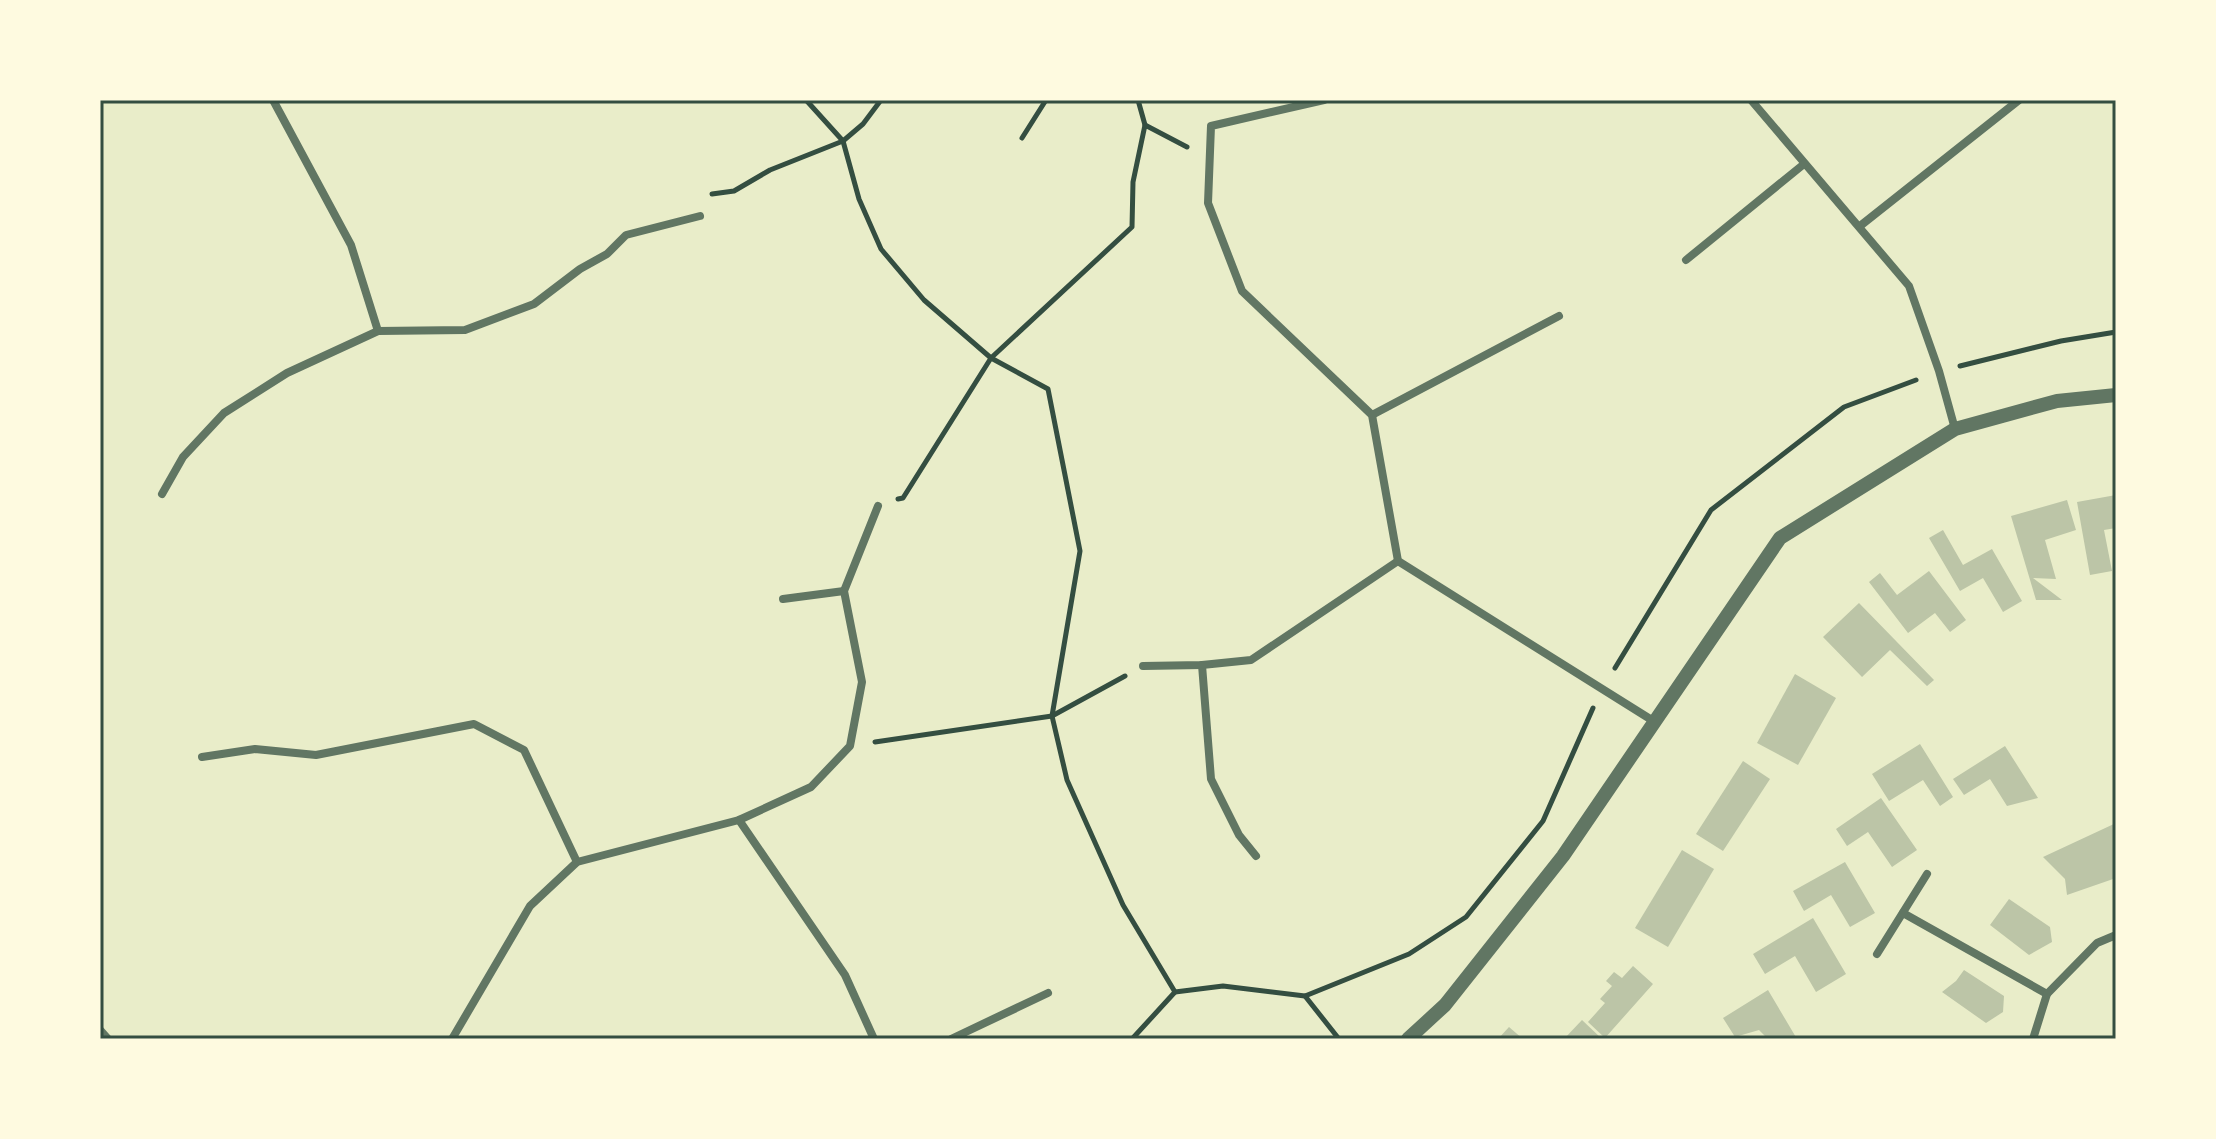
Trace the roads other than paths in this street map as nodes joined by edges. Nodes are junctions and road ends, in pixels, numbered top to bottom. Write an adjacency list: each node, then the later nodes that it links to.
1 (273, 100): 10 (street)
2 (1324, 100): 12 (street)
3 (1751, 100): 5 (street)
4 (2019, 100): 7 (street)
5 (1804, 164): 7 (street); 8 (street)
6 (700, 216): 10 (street)
7 (1860, 226): 13 (street)
8 (1686, 260)
9 (1559, 316): 12 (street)
10 (378, 331): 14 (street)
11 (2116, 395): 13 (street)
12 (1372, 415): 16 (street)
13 (1955, 429): 21 (street)
14 (162, 494)
15 (878, 506): 17 (street)
16 (1398, 561): 19 (street); 21 (street)
17 (844, 591): 18 (street); 23 (street)
18 (783, 599)
19 (1202, 665): 20 (street); 24 (street)
20 (1143, 666)
21 (1655, 722): 37 (street)
22 (202, 757): 25 (street)
23 (739, 820): 25 (street); 35 (street)
24 (1256, 856)
25 (577, 862): 34 (street)
26 (1927, 874): 27 (street)
27 (1903, 913): 29 (street); 31 (street)
28 (2116, 935): 31 (street)
29 (1877, 954)
30 (1048, 993): 36 (street)
31 (2047, 994): 38 (street)
32 (100, 1030): 33 (street)
33 (108, 1039)
34 (452, 1039)
35 (874, 1039)
36 (951, 1039)
37 (1408, 1039)
38 (2033, 1039)

